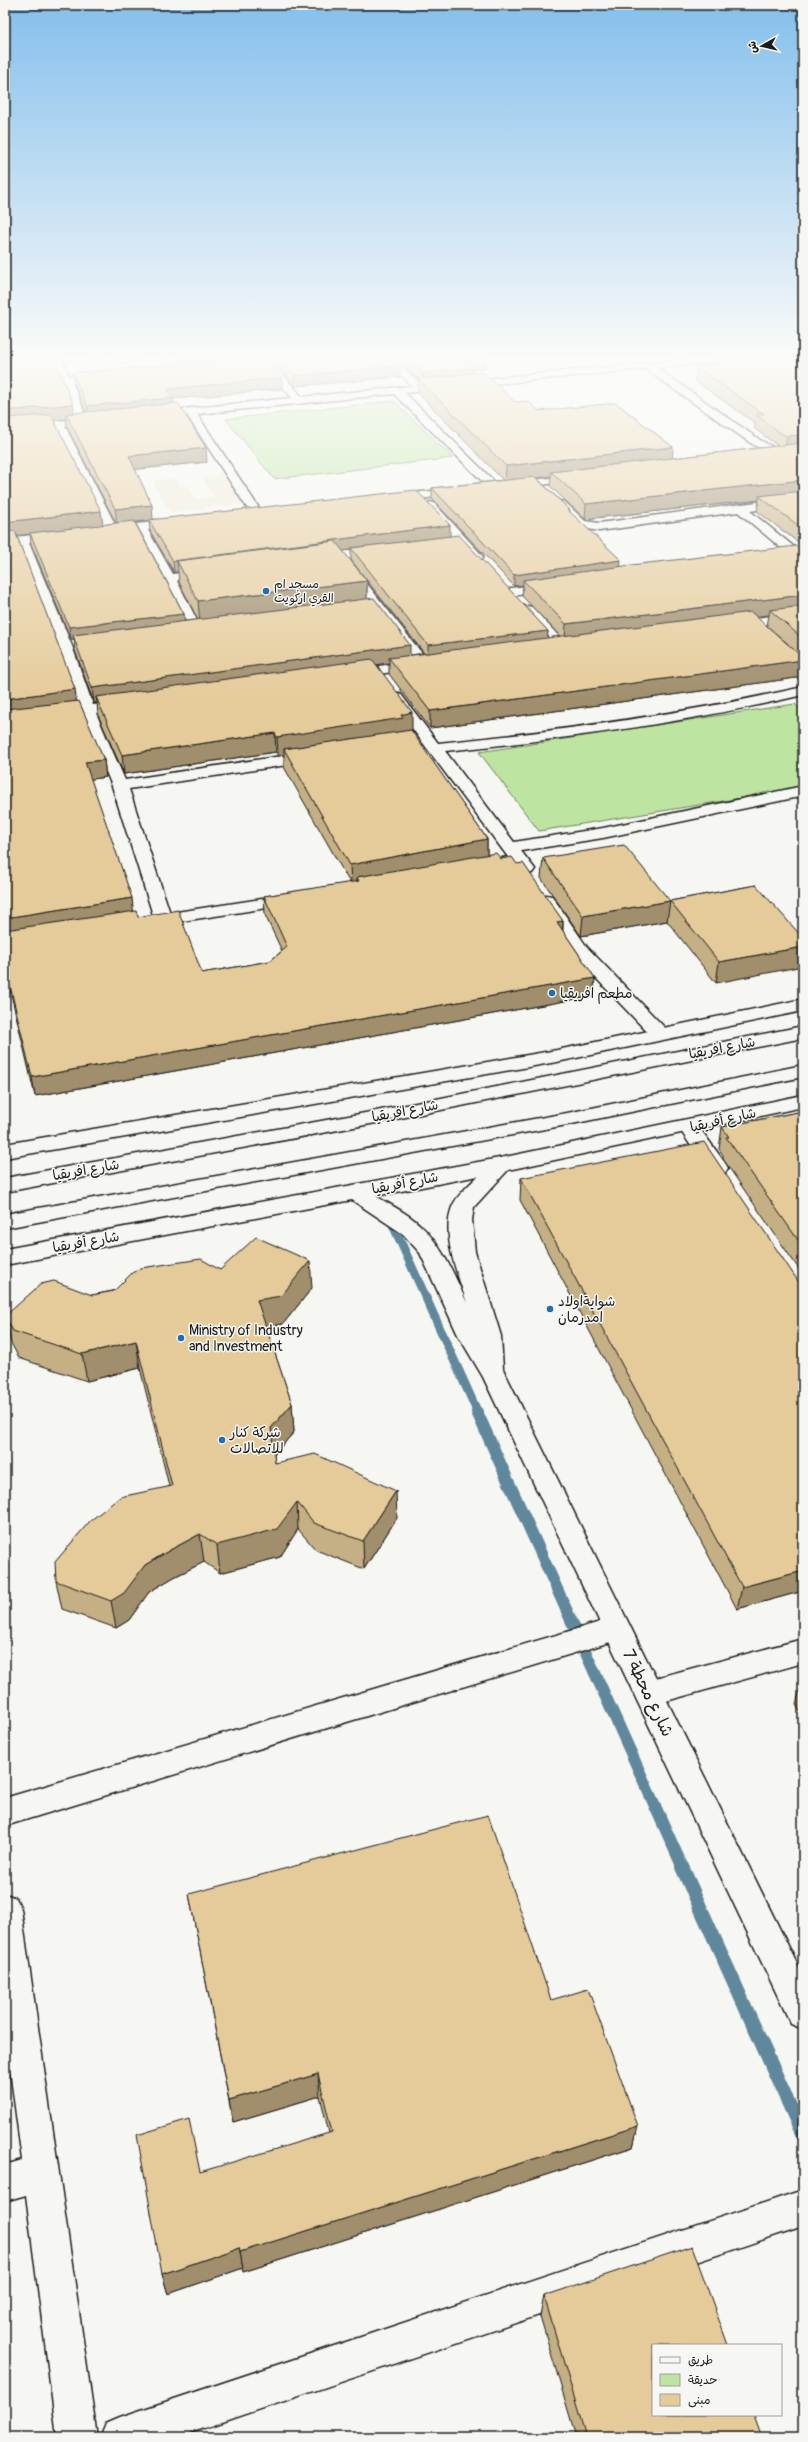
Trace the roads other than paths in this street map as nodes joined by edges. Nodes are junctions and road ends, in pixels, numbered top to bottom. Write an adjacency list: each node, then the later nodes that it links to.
1 (83, 473): 16 (main road)
2 (230, 473): 12 (main road)
3 (480, 473): 6 (main road)
4 (593, 476): 5 (main road)
5 (537, 482): 6 (main road); 10 (main road)
6 (494, 487): 7 (main road)
7 (420, 496): 8 (main road); 20 (main road)
8 (381, 500)
9 (803, 500): 10 (main road)
10 (740, 508): 25 (main road)
11 (272, 512): 12 (main road)
12 (257, 514): 13 (main road)
13 (241, 516)
14 (194, 521): 15 (main road)
15 (140, 527): 16 (main road); 28 (main road)
16 (112, 530): 17 (main road)
17 (97, 532)
18 (75, 534): 19 (main road)
19 (22, 540): 21 (main road); 43 (main road)
20 (462, 541): 22 (main road); 26 (main road)
21 (5, 542)
22 (447, 543)
23 (778, 555): 25 (main road)
24 (339, 556): 32 (main road)
25 (798, 556)
26 (484, 564)
27 (223, 571): 28 (main road)
28 (169, 578): 38 (main road)
29 (500, 581): 31 (main road)
30 (565, 585): 31 (main road)
31 (510, 592): 44 (main road)
32 (378, 607): 33 (main road); 47 (main road)
33 (363, 609)
34 (803, 616): 35 (main road)
35 (752, 622): 36 (main road); 40 (main road)
36 (721, 626)
37 (210, 628): 38 (main road)
38 (195, 630): 39 (main road)
39 (179, 632)
40 (763, 632)
41 (575, 644): 44 (main road)
42 (80, 645): 43 (main road)
43 (65, 646): 52 (main road)
44 (560, 646): 45 (main road)
45 (545, 648)
46 (438, 662): 47 (main road)
47 (423, 664): 48 (main road)
48 (376, 670): 49 (main road); 54 (main road)
49 (337, 676)
50 (803, 691): 54 (main road)
51 (142, 702): 52 (main road)
52 (87, 710): 53 (main road); 56 (main road)
53 (5, 722)
54 (423, 743): 58 (main road)
55 (332, 753): 56 (main road)
56 (120, 786): 61 (main road)
57 (803, 791): 58 (main road)
58 (515, 854): 59 (main road); 65 (main road)
59 (473, 868)
60 (312, 896): 61 (main road)
61 (163, 919): 62 (main road)
62 (133, 923)
63 (803, 1005): 65 (main road)
64 (803, 1032): 73 (main road, شارع افريقيا)
65 (660, 1034): 70 (main road)
66 (803, 1071): 76 (main road)
67 (803, 1101): 68 (main road, شارع أفريقيا)
68 (690, 1128): 72 (main road, شارع أفريقيا); 74 (main road)
69 (5, 1139): 70 (main road)
70 (52, 1142): 71 (main road)
71 (5, 1151)
72 (502, 1164): 75 (main road, شارع أفريقيا); 78 (main road)
73 (5, 1185)
74 (729, 1186)
75 (356, 1193): 77 (main road, شارع أفريقيا); 78 (main road)
76 (5, 1221)
77 (5, 1257)
78 (494, 1375): 79 (main road, شارع محطة 7)
79 (617, 1629): 81 (main road, شارع محطة 7); 82 (main road)
80 (803, 1651): 81 (main road)
81 (648, 1693): 84 (main road, شارع محطة 7)
82 (5, 1812)
83 (5, 1909): 85 (main road)
84 (803, 2012)
85 (40, 2173): 86 (main road); 88 (main road)
86 (5, 2183)
87 (803, 2208): 89 (main road)
88 (77, 2437)
89 (120, 2437)

